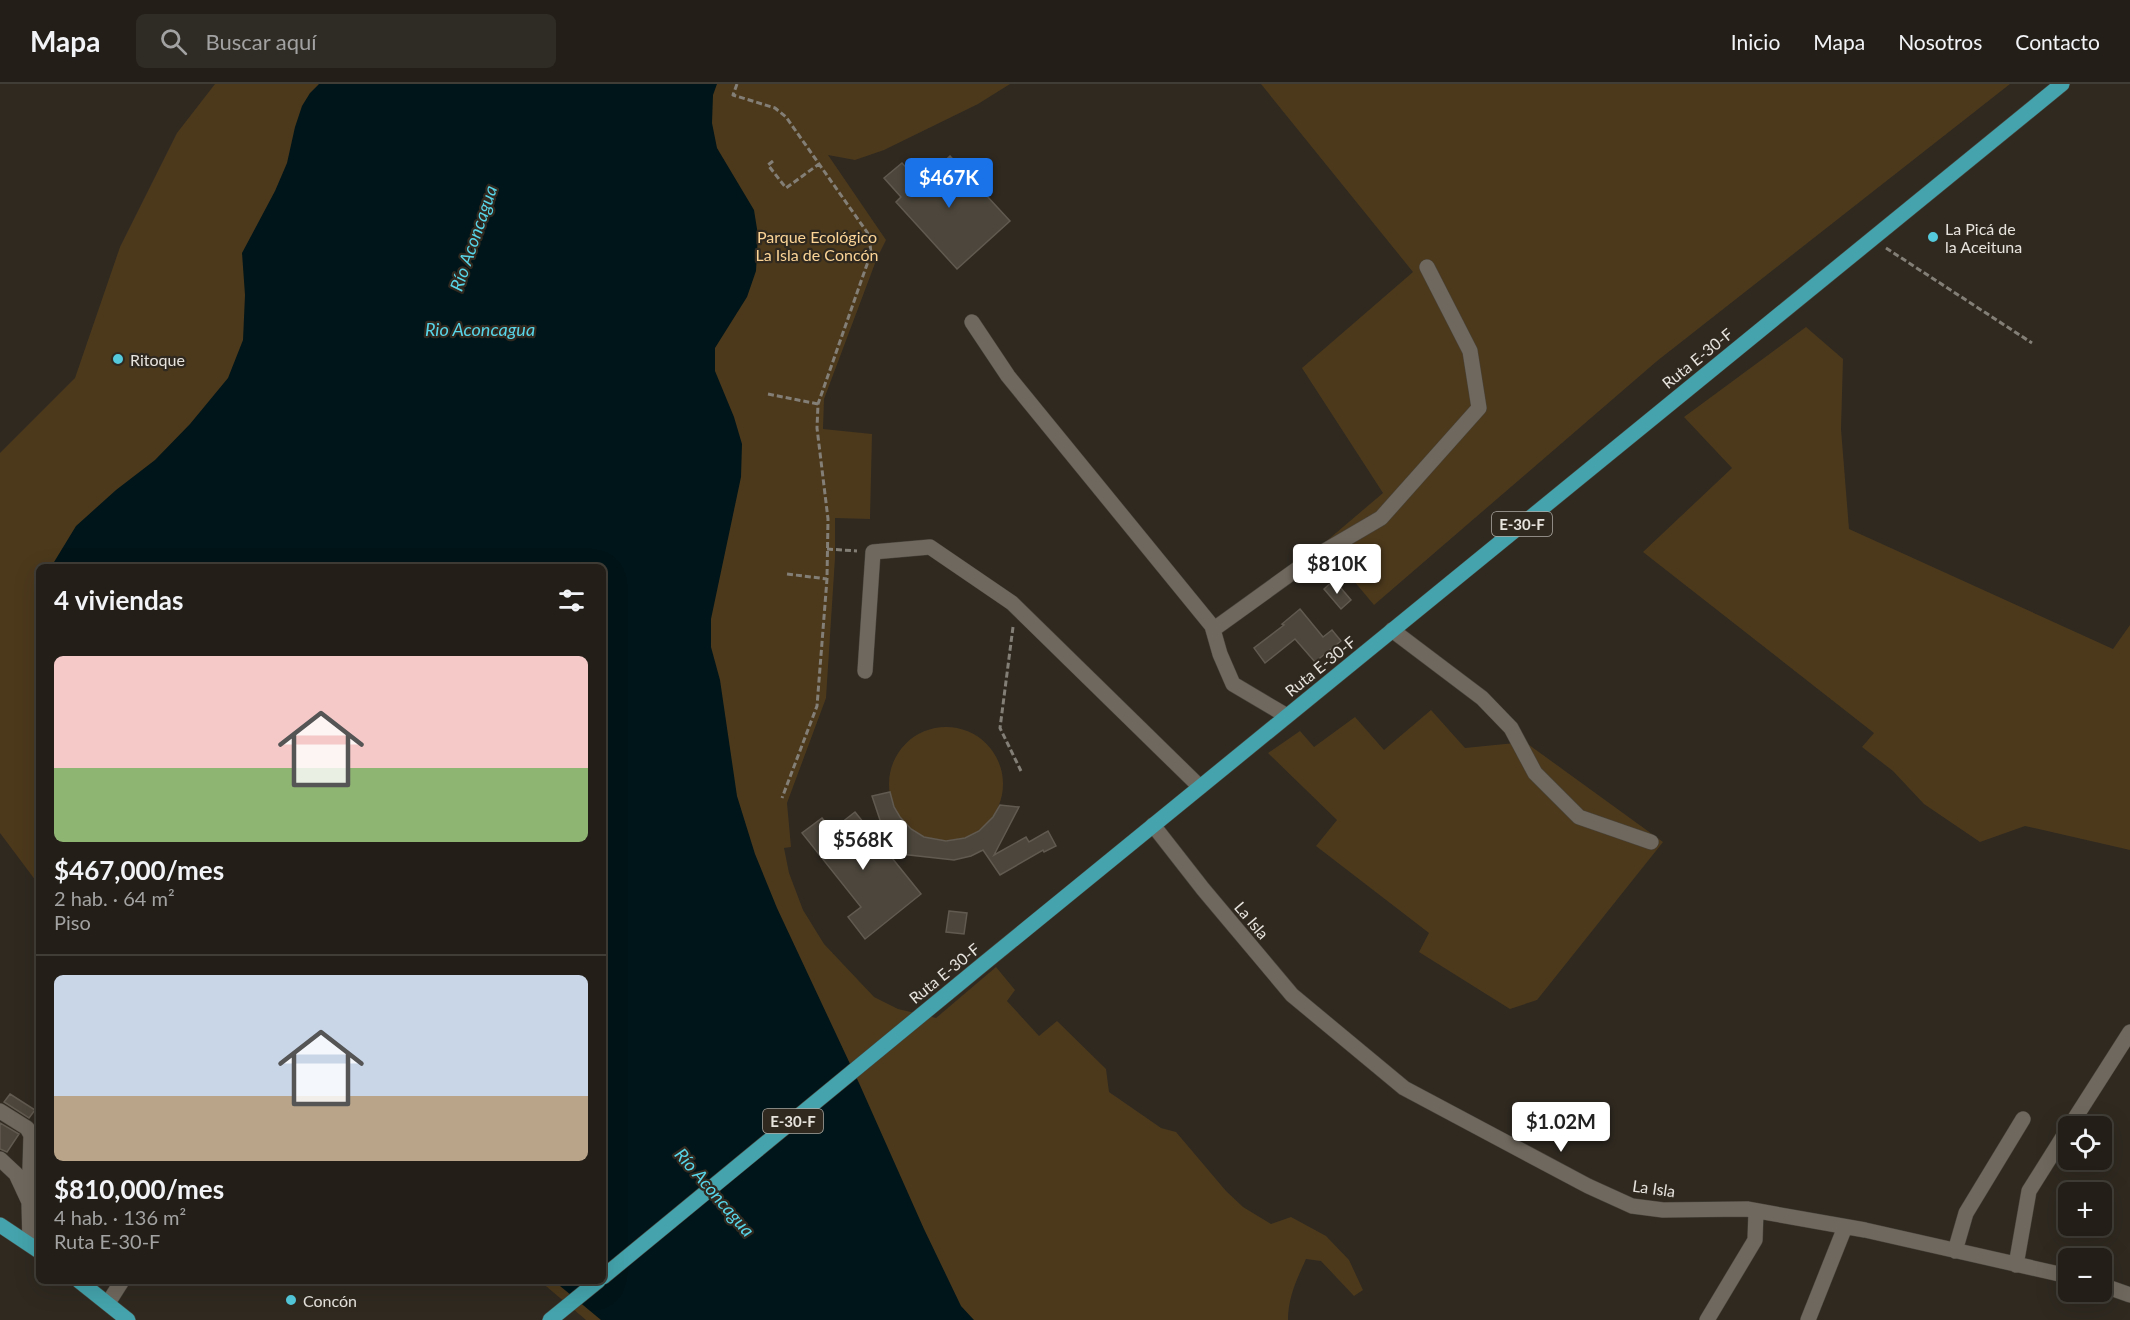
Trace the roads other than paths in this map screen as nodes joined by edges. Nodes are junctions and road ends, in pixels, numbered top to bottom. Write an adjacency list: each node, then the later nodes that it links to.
1 (2062, 84): 5 (main road, Ruta E-30-F / E-30-F)
2 (1427, 267): 4 (street)
3 (972, 322): 4 (street)
4 (1214, 629): 7 (street)
5 (1392, 630): 7 (main road, Ruta E-30-F / E-30-F); 10 (street)
6 (865, 671): 8 (street)
7 (1287, 716): 8 (main road, Ruta E-30-F / E-30-F)
8 (1200, 787): 9 (main road, Ruta E-30-F / E-30-F)
9 (1153, 825): 18 (street, La Isla); 25 (main road, Ruta E-30-F / E-30-F)
10 (1651, 842)
11 (2130, 1032): 13 (street)
12 (0, 1111): 17 (street)
13 (2077, 1116)
14 (2023, 1119): 22 (street)
15 (2058, 1145): 23 (street)
16 (0, 1159): 17 (street)
17 (29, 1202): 21 (street)
18 (1756, 1211): 20 (street, La Isla); 34 (street)
19 (0, 1225): 21 (main road)
20 (1845, 1227): 22 (street, La Isla); 35 (street)
21 (34, 1247)
22 (1955, 1251): 23 (street, La Isla)
23 (2016, 1265): 24 (street, La Isla)
24 (2058, 1274)
25 (606, 1275)
26 (83, 1284): 31 (main road)
27 (120, 1284): 31 (street)
28 (594, 1284): 32 (main road)
29 (2112, 1289): 30 (street)
30 (2130, 1296)
31 (108, 1303): 33 (main road)
32 (552, 1318)
33 (128, 1320)
34 (1707, 1320)
35 (1808, 1320)

